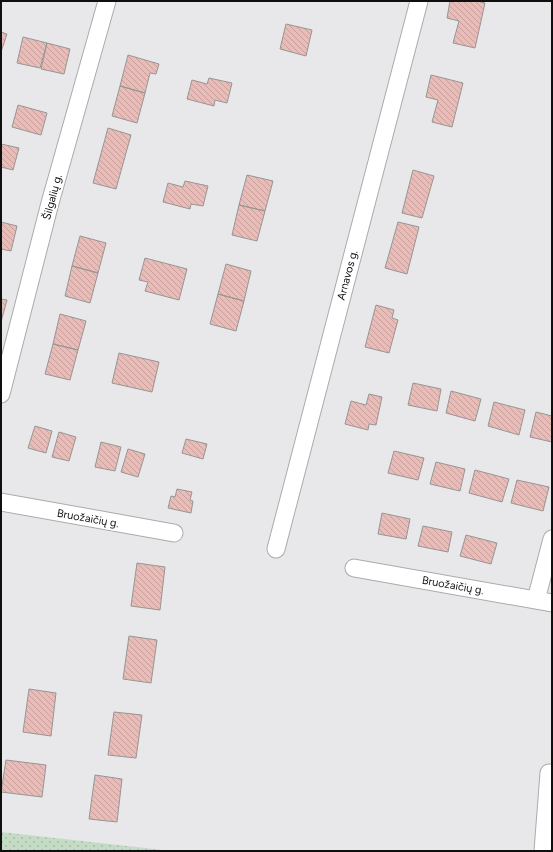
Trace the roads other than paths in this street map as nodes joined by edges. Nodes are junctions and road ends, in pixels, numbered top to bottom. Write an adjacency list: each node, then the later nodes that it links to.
1 (107, 1): 3 (street, Šilgalių g.)
2 (419, 1): 7 (street, Arnavos g.)
3 (1, 394)
4 (1, 502): 5 (street, Bruožaičių g.)
5 (174, 533)
6 (552, 539): 9 (street)
7 (276, 549)
8 (354, 568): 9 (street, Bruožaičių g.)
9 (544, 601)
10 (550, 773): 11 (street)
11 (543, 851)

